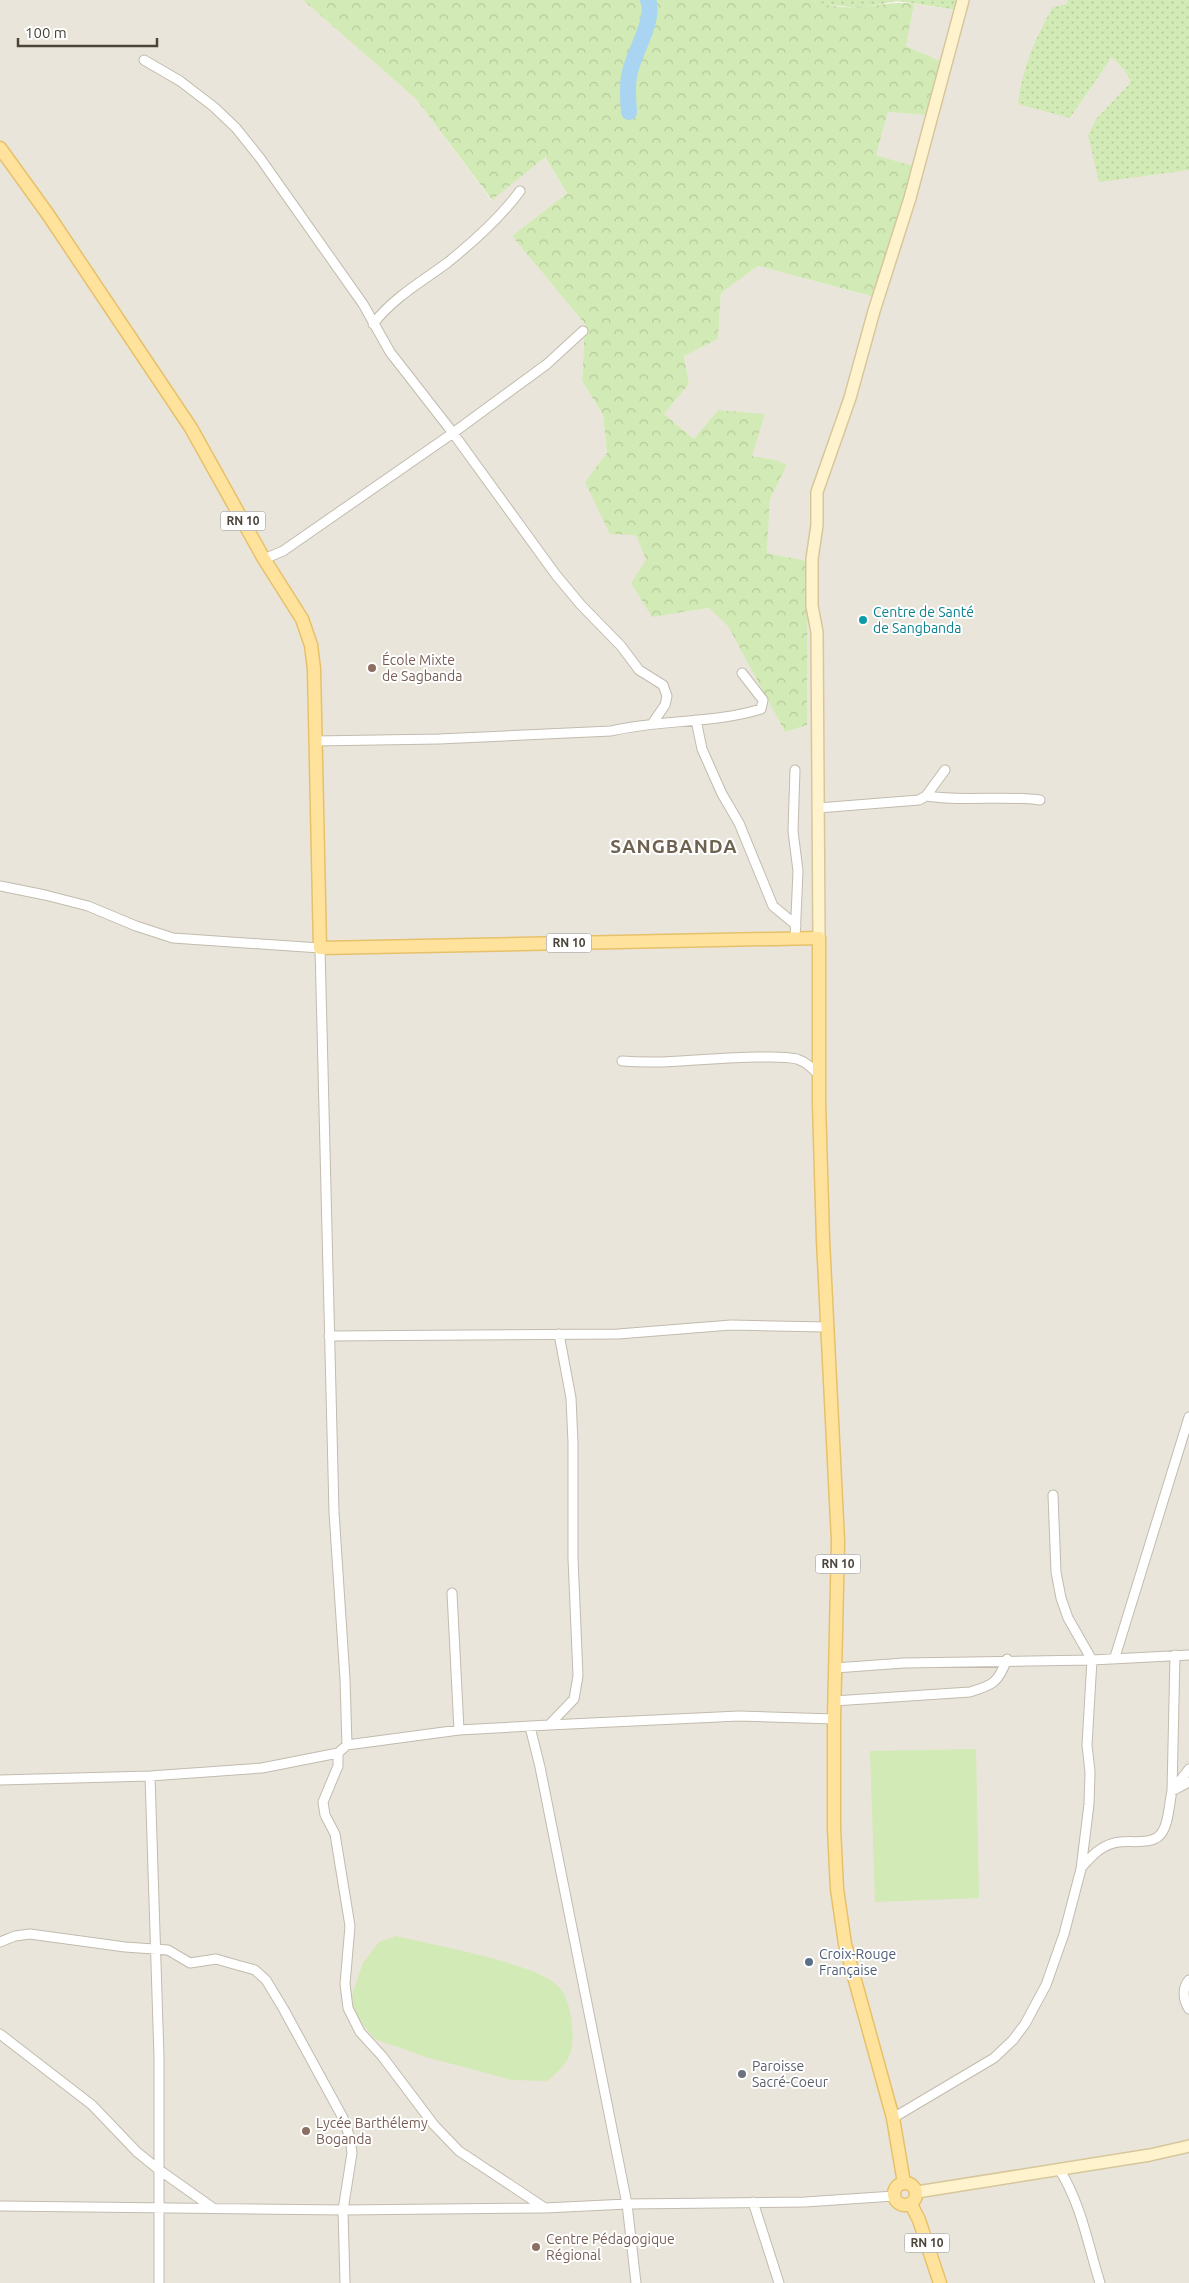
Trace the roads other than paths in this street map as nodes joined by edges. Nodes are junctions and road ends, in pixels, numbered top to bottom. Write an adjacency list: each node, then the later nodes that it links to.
1 (963, 0): 17 (street)
2 (144, 60): 5 (street)
3 (0, 148): 8 (main road, RN 10)
4 (520, 191): 5 (street)
5 (373, 324): 7 (street)
6 (583, 331): 7 (street)
7 (453, 432): 8 (street); 11 (street)
8 (264, 559): 12 (main road, RN 10)
9 (742, 673): 10 (street)
10 (696, 720): 11 (street); 19 (street)
11 (652, 724): 12 (street)
12 (316, 741): 22 (main road, RN 10)
13 (795, 770): 19 (street)
14 (945, 770): 15 (street)
15 (926, 796): 16 (street); 17 (street)
16 (1040, 800)
17 (818, 808): 20 (street)
18 (0, 886): 22 (street)
19 (796, 925): 21 (street)
20 (819, 938): 21 (main road, RN 10); 24 (main road, RN 10)
21 (795, 939): 22 (main road, RN 10)
22 (320, 948): 27 (street)
23 (622, 1061): 24 (street)
24 (819, 1074): 25 (main road, RN 10)
25 (826, 1327): 26 (street); 36 (main road, RN 10)
26 (560, 1334): 27 (street); 39 (street)
27 (329, 1336): 42 (street)
28 (1189, 1417): 33 (street)
29 (1053, 1495): 35 (street)
30 (452, 1593): 41 (street)
31 (1175, 1655): 32 (street); 33 (street); 48 (street)
32 (1189, 1655)
33 (1115, 1657): 35 (street)
34 (1007, 1660): 35 (street); 36 (street); 37 (street)
35 (1092, 1660): 49 (street)
36 (835, 1668): 37 (main road, RN 10)
37 (834, 1701): 38 (main road, RN 10)
38 (834, 1719): 39 (street); 55 (main road, RN 10)
39 (549, 1725): 40 (street)
40 (530, 1727): 41 (street); 63 (street)
41 (459, 1730): 42 (street)
42 (347, 1745): 43 (street)
43 (338, 1753): 45 (street); 67 (street)
44 (1189, 1768): 48 (street)
45 (150, 1776): 46 (street); 51 (street)
46 (0, 1780)
47 (1189, 1782): 48 (street)
48 (1172, 1791): 49 (street)
49 (1081, 1868): 55 (street)
50 (0, 1942): 51 (street)
51 (156, 1949): 57 (street); 68 (street)
52 (1189, 1980): 53 (street)
53 (1189, 2008)
54 (0, 2034): 57 (street)
55 (893, 2118): 59 (main road, RN 10)
56 (1189, 2146): 58 (street)
57 (158, 2169): 65 (street); 66 (street)
58 (1059, 2169): 61 (street); 74 (street)
59 (904, 2183): 60 (main road); 61 (main road)
60 (894, 2196): 61 (main road); 62 (street)
61 (914, 2198): 73 (main road, RN 10)
62 (753, 2202): 63 (street); 72 (street)
63 (627, 2204): 67 (street); 71 (street)
64 (0, 2206): 65 (street)
65 (158, 2208): 66 (street); 69 (street)
66 (213, 2208): 68 (street)
67 (545, 2208): 68 (street)
68 (343, 2210): 70 (street)
69 (159, 2283)
70 (345, 2283)
71 (636, 2283)
72 (779, 2283)
73 (940, 2283)
74 (1100, 2283)

